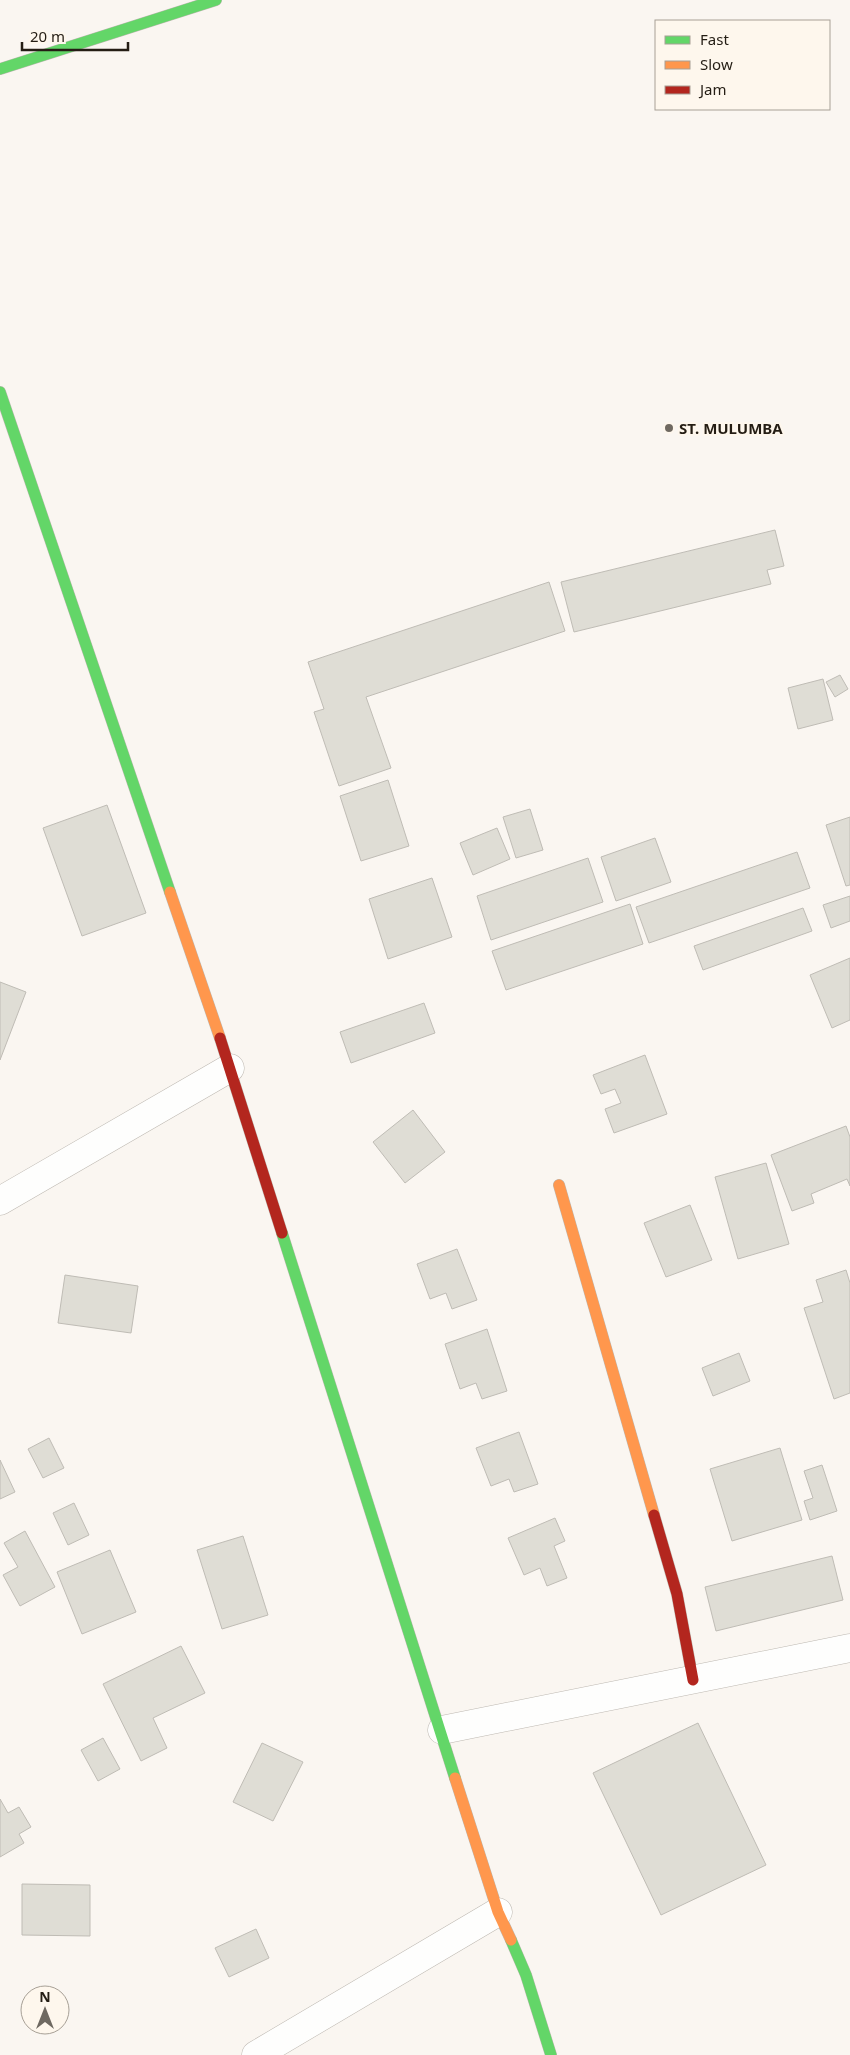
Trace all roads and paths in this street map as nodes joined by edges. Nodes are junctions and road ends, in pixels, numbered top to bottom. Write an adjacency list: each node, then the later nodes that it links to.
1 (216, 0): 2 (street)
2 (0, 69)
3 (0, 392): 4 (street)
4 (230, 1068): 6 (street); 9 (street)
5 (559, 1185): 8 (street)
6 (0, 1201)
7 (850, 1648): 8 (street)
8 (693, 1680): 9 (street)
9 (442, 1730): 10 (street)
10 (498, 1912): 11 (street); 12 (street)
11 (256, 2055)
12 (551, 2055)

